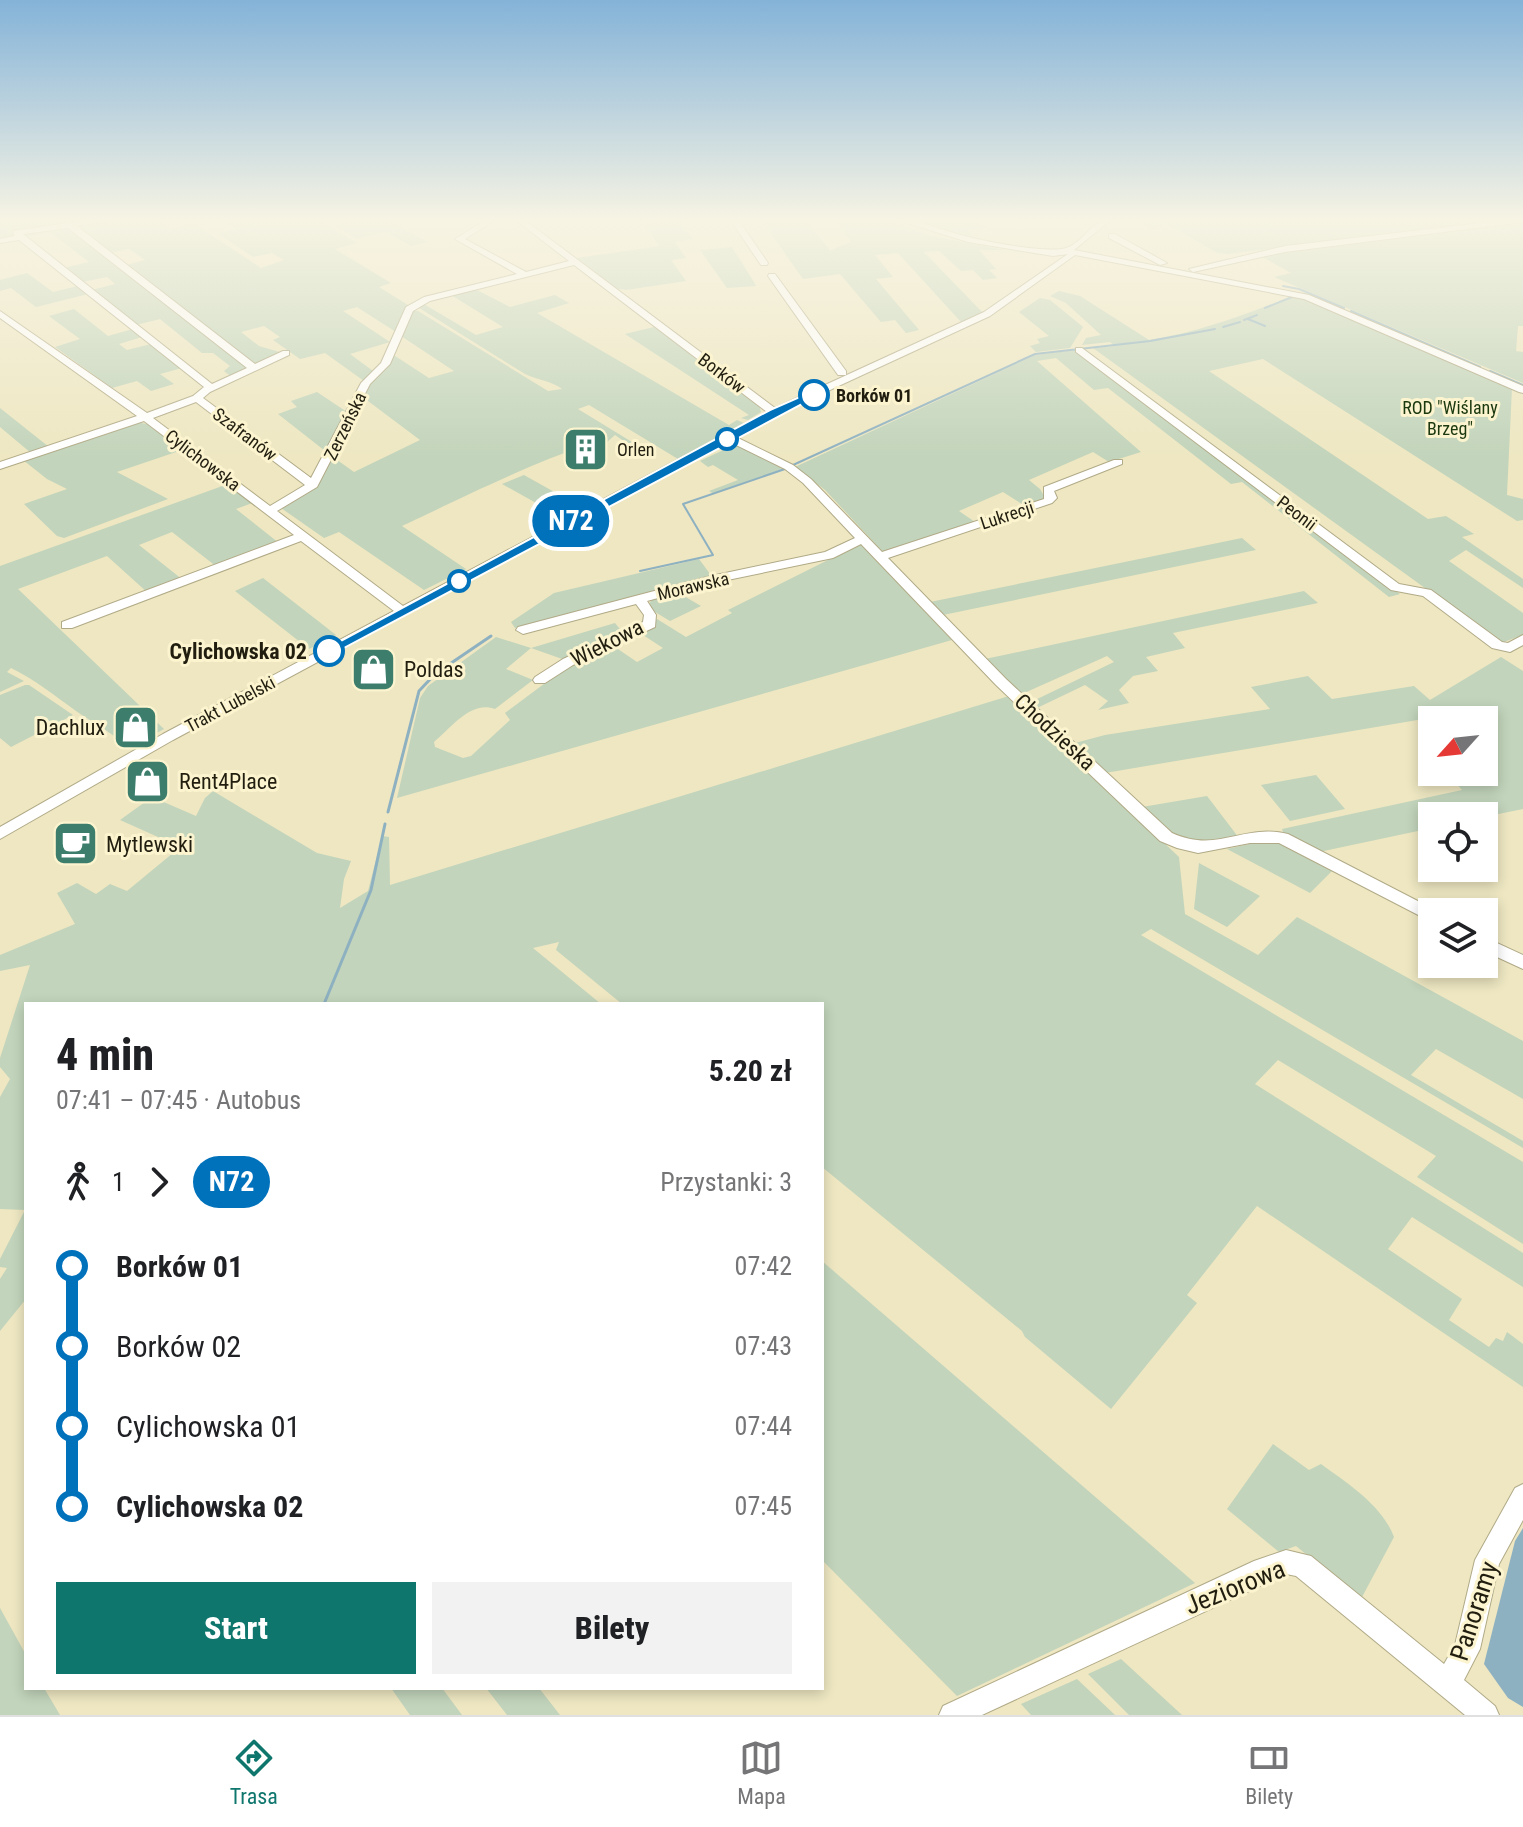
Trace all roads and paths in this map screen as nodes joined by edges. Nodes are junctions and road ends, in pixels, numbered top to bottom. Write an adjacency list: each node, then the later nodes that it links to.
1 (97, 298): 13 (street, Szafranów)
2 (164, 298): 11 (street)
3 (431, 298): 21 (street, Zerzeńska)
4 (624, 298): 16 (street, Borków)
5 (788, 298): 12 (street)
6 (1012, 298): 16 (street, Trakt Lubelski)
7 (1308, 298): 14 (street)
8 (0, 314): 17 (street, Cylichowska)
9 (1079, 350): 30 (street, Peonii)
10 (286, 353): 11 (street)
11 (255, 369): 13 (street)
12 (842, 373)
13 (210, 389): 15 (street, Szafranów)
14 (1523, 390)
15 (197, 398): 17 (street); 21 (street, Szafranów)
16 (774, 412): 18 (street, Trakt Lubelski)
17 (145, 417): 20 (street); 22 (street, Cylichowska)
18 (730, 438): 24 (street, Chodzieska); 27 (street, Trakt Lubelski)
19 (1118, 462): 25 (street, Lukrecji)
20 (0, 466)
21 (313, 485): 22 (street, Zerzeńska)
22 (270, 511): 23 (street, Cylichowska)
23 (303, 536): 27 (street, Cylichowska); 28 (street)
24 (862, 539): 25 (street, Chodzieska); 26 (street, Morawska)
25 (879, 557): 33 (street, Chodzieska)
26 (639, 599): 29 (street, Morawska); 31 (street, Wiekowa)
27 (402, 611): 32 (street, Trakt Lubelski)
28 (67, 625)
29 (523, 630)
30 (1523, 639)
31 (540, 680)
32 (0, 834)
33 (1418, 908)
34 (1498, 950): 35 (street)
35 (1523, 963)
36 (1523, 1496): 37 (street, Panoramy)
37 (1448, 1684): 38 (street, Jeziorowa); 39 (street, Jeziorowa)
38 (952, 1715)
39 (1486, 1715)

